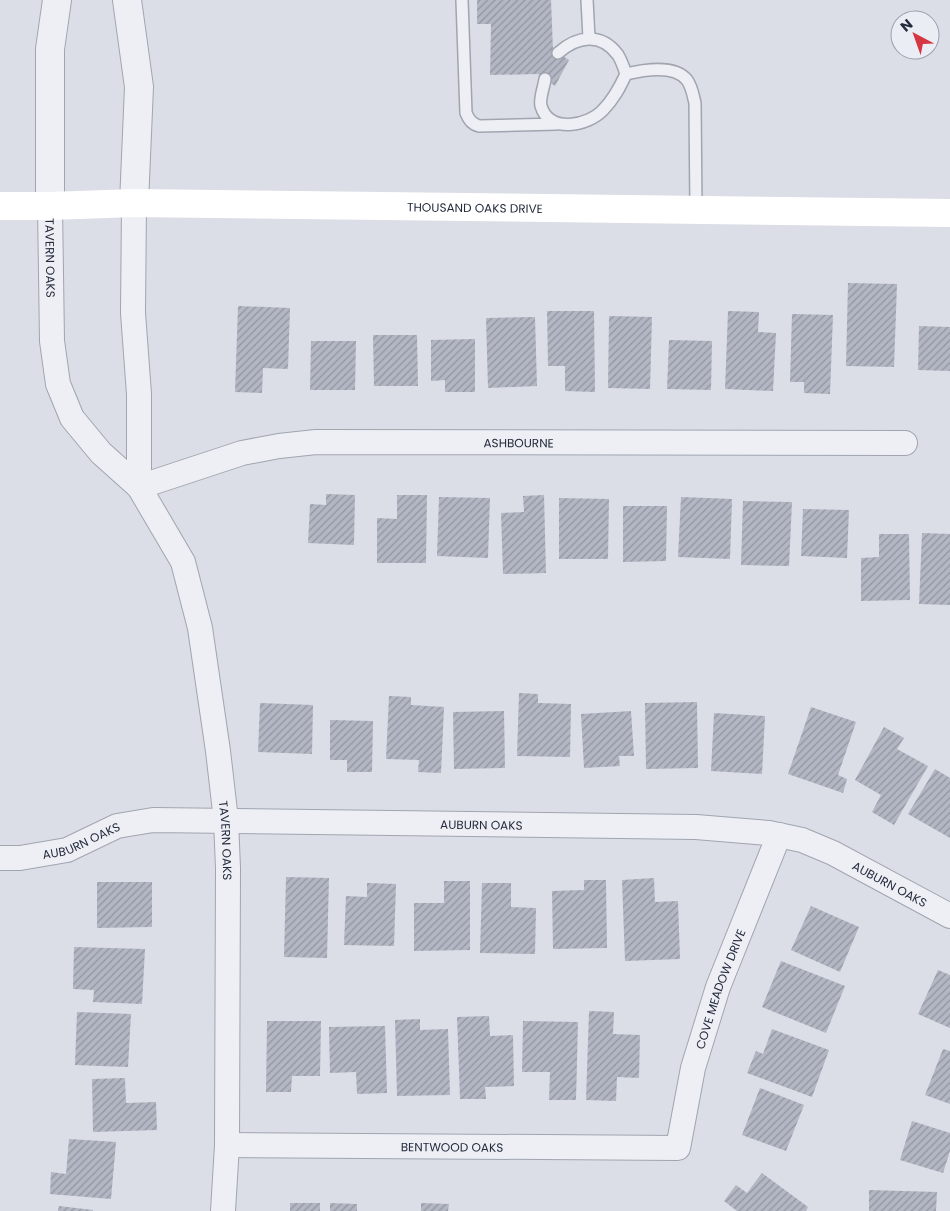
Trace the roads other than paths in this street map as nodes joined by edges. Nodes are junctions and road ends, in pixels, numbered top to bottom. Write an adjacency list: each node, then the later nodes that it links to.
1 (57, 0): 12 (street, TAVERN OAKS)
2 (127, 0): 10 (street)
3 (462, 0): 9 (lane)
4 (587, 0): 5 (lane)
5 (589, 38): 6 (lane); 7 (lane)
6 (558, 53)
7 (626, 74): 9 (lane); 13 (lane)
8 (545, 79): 9 (lane)
9 (557, 124)
10 (134, 203): 12 (main road, THOUSAND OAKS DRIVE); 13 (main road, THOUSAND OAKS DRIVE); 16 (street)
11 (0, 206): 12 (main road, THOUSAND OAKS DRIVE)
12 (50, 206): 16 (street, TAVERN OAKS)
13 (696, 210): 14 (main road, THOUSAND OAKS DRIVE)
14 (950, 214)
15 (905, 443): 16 (street, ASHBOURNE)
16 (139, 487): 17 (street, TAVERN OAKS)
17 (226, 820): 18 (street, AUBURN OAKS); 19 (street, AUBURN OAKS); 21 (street, TAVERN OAKS)
18 (779, 835): 20 (street, AUBURN OAKS); 22 (street, COVE MEADOW DRIVE)
19 (0, 858)
20 (950, 916)
21 (227, 1145): 22 (street, BENTWOOD OAKS); 23 (street, TAVERN OAKS)
22 (678, 1148)
23 (223, 1211)

